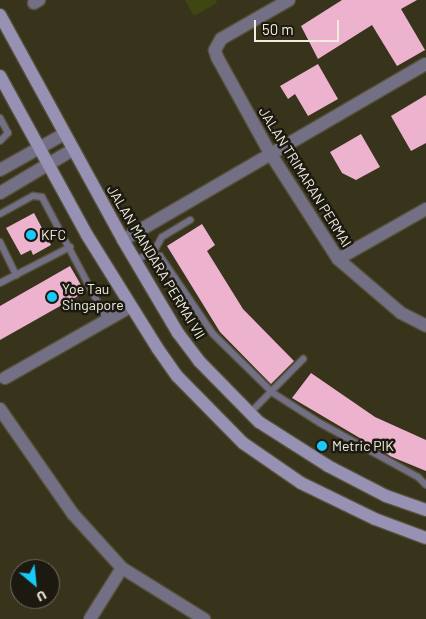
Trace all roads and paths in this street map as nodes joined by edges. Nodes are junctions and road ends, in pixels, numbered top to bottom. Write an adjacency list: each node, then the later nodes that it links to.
1 (289, 0): 10 (street, JALAN TRIMARAN PERMAI)
2 (0, 15): 6 (main road, JALAN MANDARA PERMAI VII)
3 (426, 64): 10 (street)
4 (0, 76): 8 (main road)
5 (0, 118): 7 (lane)
6 (64, 134): 8 (street); 9 (main road, JALAN MANDARA PERMAI VII)
7 (0, 142)
8 (39, 148): 11 (main road); 12 (street)
9 (72, 150): 11 (street); 17 (main road, JALAN MANDARA PERMAI VII)
10 (270, 153): 17 (street); 21 (street, JALAN TRIMARAN PERMAI)
11 (48, 164): 13 (street); 25 (main road)
12 (0, 170)
13 (0, 193)
14 (426, 209): 21 (street)
15 (0, 214): 19 (lane)
16 (190, 220): 20 (lane)
17 (123, 240): 22 (main road, JALAN MANDARA PERMAI VII)
18 (0, 242): 23 (lane)
19 (70, 247): 23 (lane); 26 (lane)
20 (153, 253): 22 (lane); 30 (lane)
21 (338, 259): 27 (street, JALAN TRIMARAN PERMAI)
22 (135, 261): 32 (main road, JALAN MANDARA PERMAI VII)
23 (16, 275): 24 (lane)
24 (0, 283)
25 (130, 306): 26 (street); 35 (main road)
26 (107, 320): 29 (street)
27 (426, 326)
28 (303, 359): 30 (lane)
29 (2, 374)
30 (273, 393): 32 (lane); 33 (lane)
31 (0, 409): 36 (street)
32 (250, 413): 34 (main road, JALAN MANDARA PERMAI VII)
33 (426, 485)
34 (426, 510)
35 (426, 538)
36 (122, 568): 37 (street); 38 (street)
37 (90, 619)
38 (204, 619)

